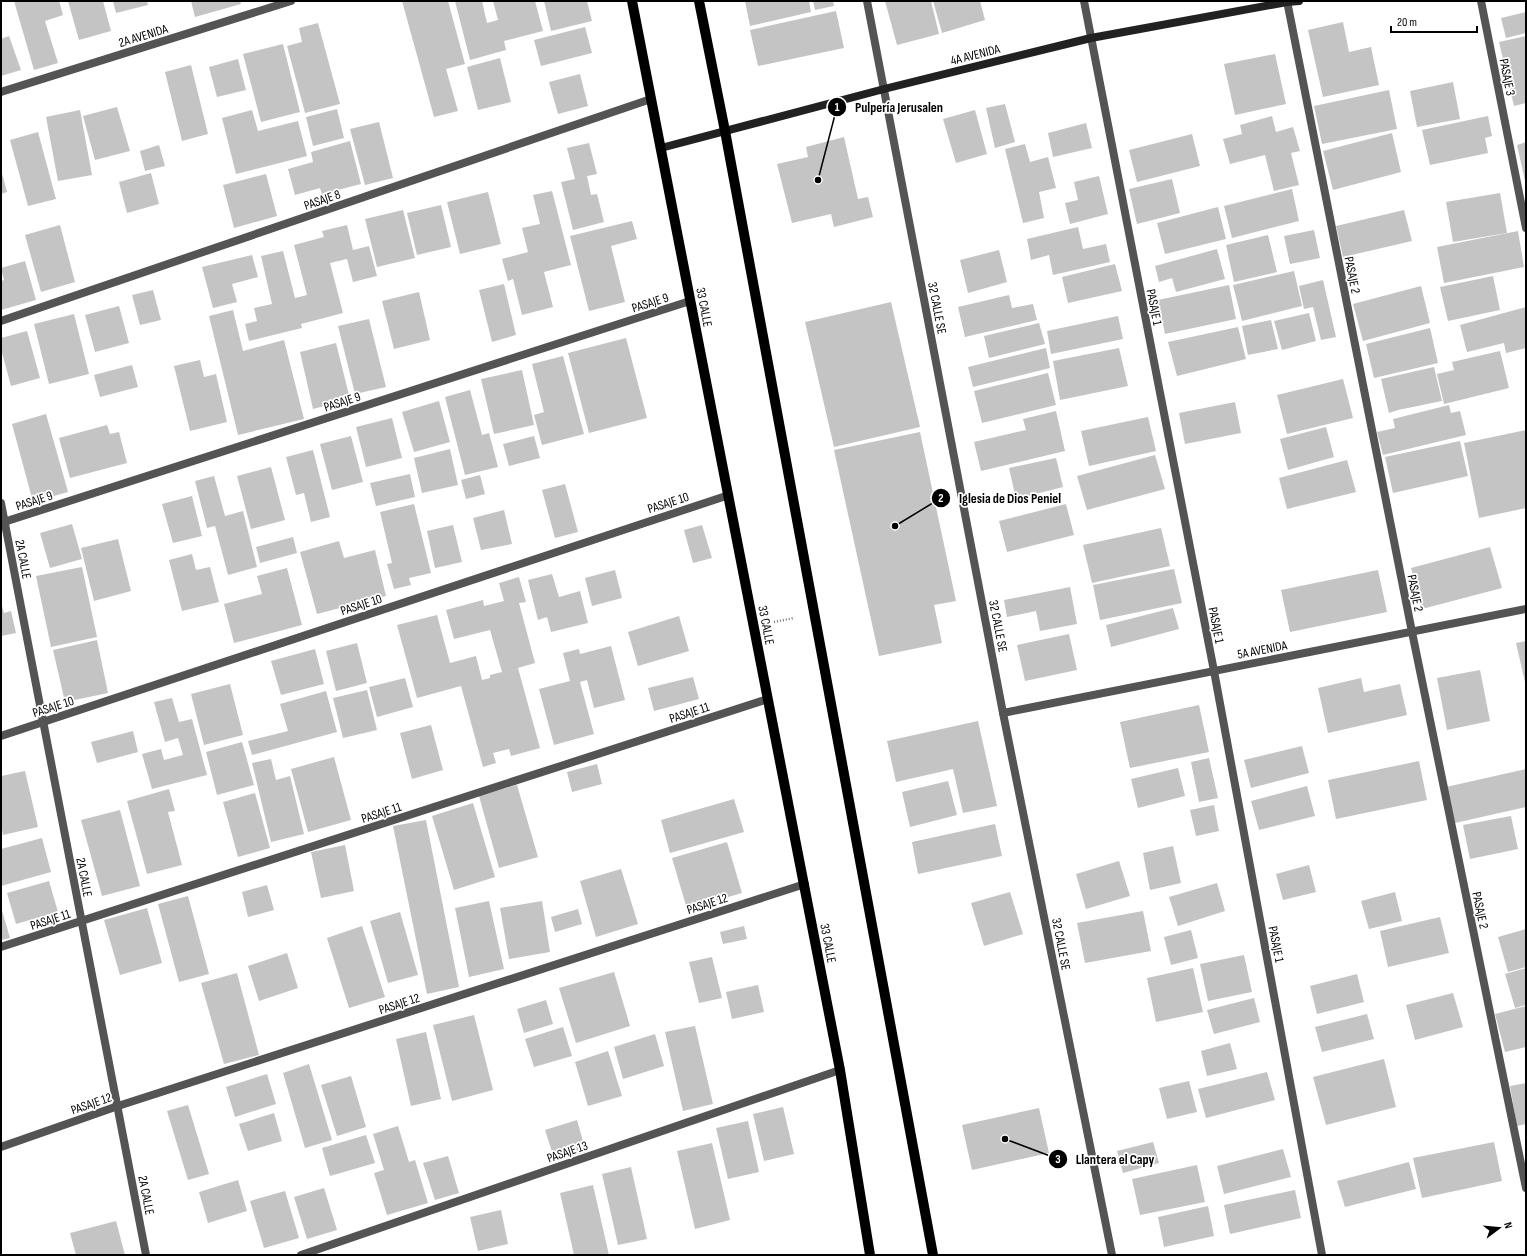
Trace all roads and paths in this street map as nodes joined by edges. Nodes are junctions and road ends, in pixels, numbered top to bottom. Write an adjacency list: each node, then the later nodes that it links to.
1 (292, 1): 11 (street, 2A AVENIDA)
2 (632, 1): 12 (main road, 33 CALLE)
3 (698, 1): 13 (main road)
4 (867, 1): 10 (street, 32 CALLE SE)
5 (1084, 1): 9 (street, PASAJE 1)
6 (1287, 1): 7 (street, 4A AVENIDA); 9 (street, 4A AVENIDA); 24 (street, PASAJE 2)
7 (1299, 1)
8 (1480, 1): 15 (street, PASAJE 3)
9 (1091, 38): 10 (street, 4A AVENIDA); 25 (street, PASAJE 1)
10 (884, 88): 13 (street, 4A AVENIDA); 27 (street, 32 CALLE SE)
11 (1, 92)
12 (651, 99): 14 (main road, 33 CALLE); 17 (street, PASAJE 8)
13 (725, 131): 14 (street, 4A AVENIDA); 22 (main road)
14 (661, 148): 16 (main road, 33 CALLE)
15 (1526, 228)
16 (690, 302): 18 (main road, 33 CALLE); 20 (street, PASAJE 9)
17 (1, 321)
18 (728, 495): 23 (main road, 33 CALLE); 28 (street, PASAJE 10)
19 (1, 503): 20 (street, 2A CALLE)
20 (3, 523): 28 (street, 2A CALLE)
21 (1526, 609): 24 (street, 5A AVENIDA)
22 (815, 615): 23 (path); 40 (main road)
23 (754, 626): 26 (main road, 33 CALLE)
24 (1412, 632): 25 (street, 5A AVENIDA); 36 (street, PASAJE 2)
25 (1214, 671): 27 (street, 5A AVENIDA); 42 (street, PASAJE 1)
26 (768, 699): 30 (main road, 33 CALLE); 31 (street, PASAJE 11)
27 (1003, 713): 41 (street, 32 CALLE SE)
28 (43, 722): 29 (street, PASAJE 10); 31 (street, 2A CALLE)
29 (1, 736)
30 (805, 884): 33 (main road, 33 CALLE); 34 (street, PASAJE 12)
31 (81, 921): 32 (street, PASAJE 11); 34 (street, 2A CALLE)
32 (1, 947)
33 (840, 1070): 38 (street, PASAJE 13); 39 (main road, 33 CALLE)
34 (118, 1106): 35 (street, PASAJE 12); 37 (street, 2A CALLE)
35 (1, 1147)
36 (1526, 1188)
37 (146, 1255)
38 (301, 1255)
39 (870, 1255)
40 (932, 1255)
41 (1112, 1255)
42 (1322, 1255)

